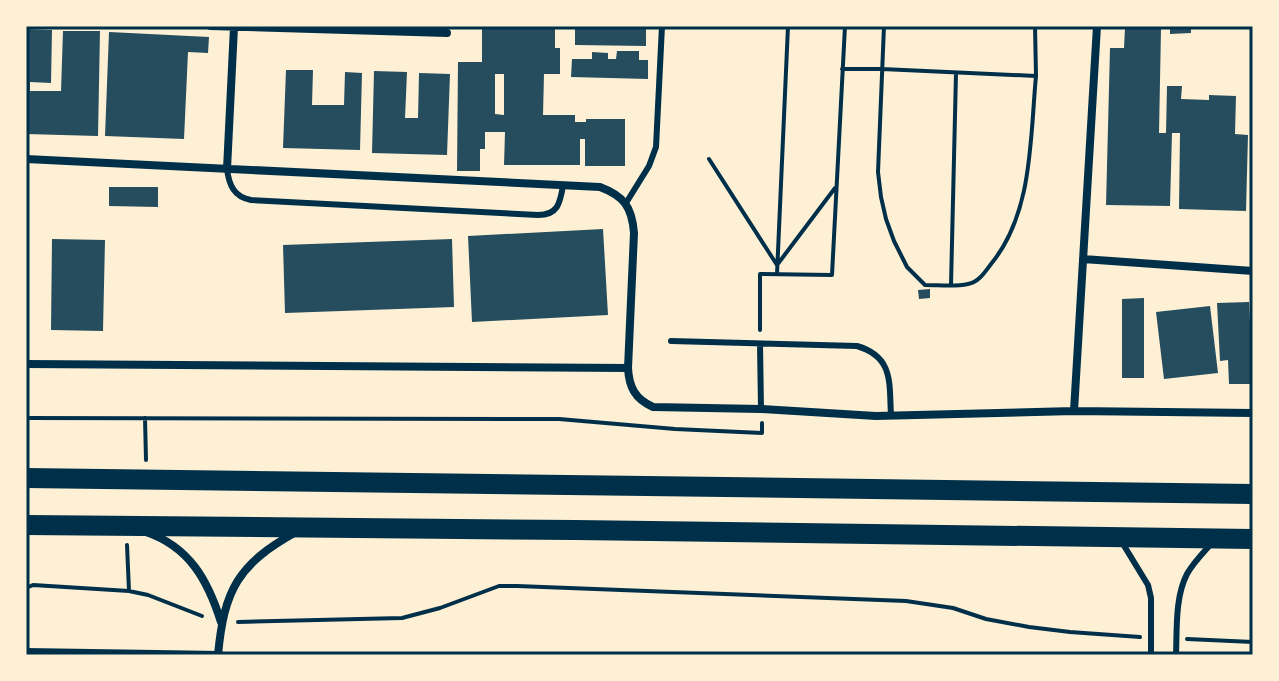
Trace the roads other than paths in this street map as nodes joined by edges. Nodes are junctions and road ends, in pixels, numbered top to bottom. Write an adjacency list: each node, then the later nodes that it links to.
1 (210, 26): 4 (street)
2 (662, 26): 9 (lane)
3 (1097, 26): 10 (street)
4 (234, 27): 5 (street); 7 (street)
5 (447, 33)
6 (26, 159): 7 (street)
7 (227, 169): 8 (street); 8 (lane)
8 (563, 186): 9 (street)
9 (626, 203): 15 (street)
10 (1083, 259): 11 (street); 17 (street)
11 (1253, 271)
12 (671, 341): 13 (lane)
13 (760, 344): 16 (lane); 19 (lane)
14 (26, 364): 15 (street)
15 (628, 368): 16 (street)
16 (761, 409): 19 (street)
17 (1074, 411): 18 (street); 19 (street)
18 (1253, 413)
19 (891, 415)
20 (26, 478): 21 (main road)
21 (1253, 494)
22 (26, 525): 23 (main road)
23 (127, 526): 24 (main road); 28 (street)
24 (304, 528): 25 (main road); 28 (street)
25 (1119, 537): 26 (main road); 31 (lane)
26 (1216, 538): 27 (main road); 32 (lane)
27 (1253, 539)
28 (221, 623): 30 (street)
29 (26, 652): 30 (street)
30 (219, 655)
31 (1151, 655)
32 (1176, 655)

